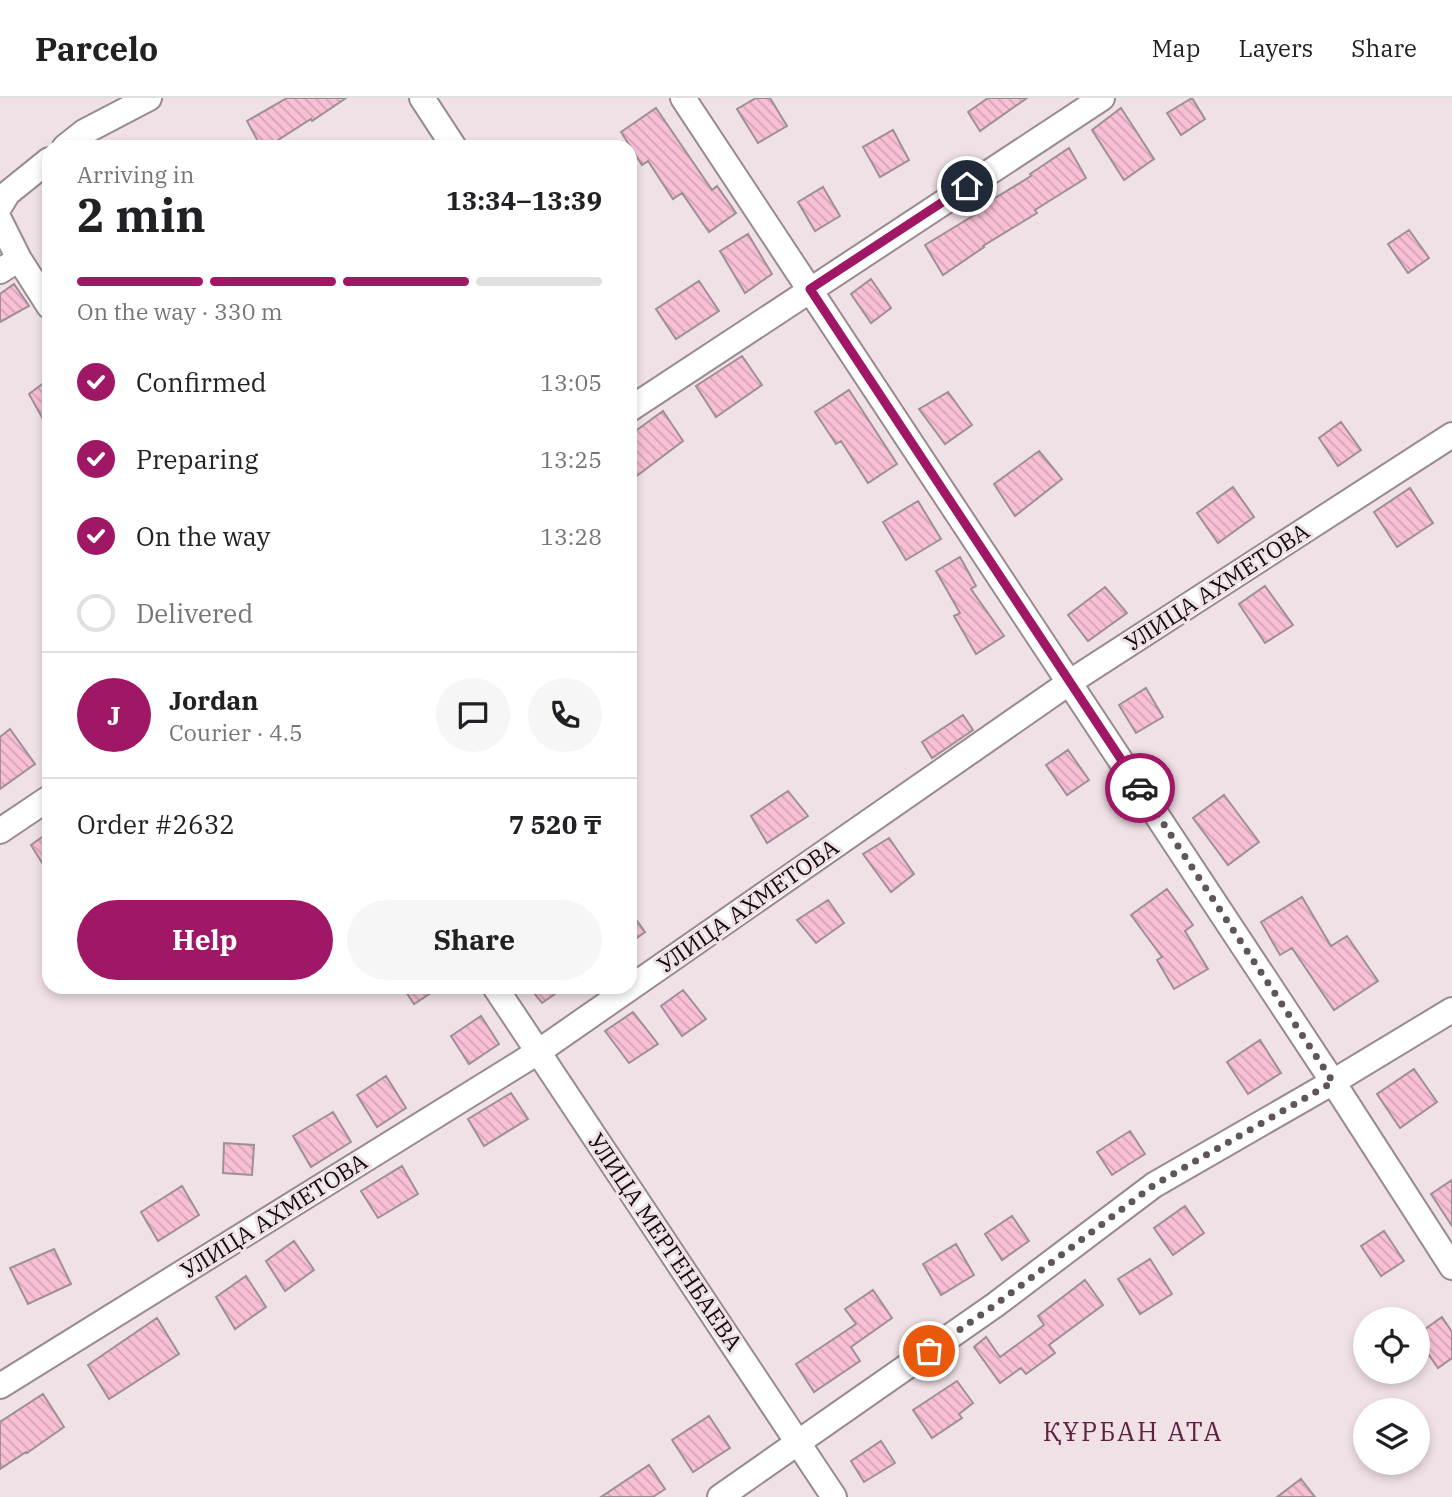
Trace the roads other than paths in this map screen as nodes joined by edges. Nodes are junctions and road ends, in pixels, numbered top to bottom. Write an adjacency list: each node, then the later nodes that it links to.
1 (149, 98): 5 (street)
2 (422, 98): 6 (street)
3 (683, 98): 11 (street)
4 (1102, 98): 11 (street)
5 (74, 140)
6 (449, 140)
7 (42, 166): 8 (street)
8 (0, 206)
9 (0, 221): 10 (street)
10 (9, 265): 12 (street)
11 (810, 289): 13 (street); 15 (street)
12 (42, 299)
13 (637, 404)
14 (1452, 435): 15 (street, УЛИЦА АХМЕТОВА)
15 (1070, 682): 18 (street, УЛИЦА АХМЕТОВА); 23 (street)
16 (42, 803): 17 (street)
17 (0, 831)
18 (637, 983)
19 (500, 994): 22 (street, УЛИЦА МЕРГЕНБАЕВА)
20 (621, 994): 22 (street, УЛИЦА АХМЕТОВА)
21 (1452, 1010): 23 (street)
22 (538, 1052): 25 (street, УЛИЦА АХМЕТОВА); 26 (street, УЛИЦА МЕРГЕНБАЕВА)
23 (1333, 1082): 24 (street); 26 (street)
24 (1452, 1267)
25 (0, 1386)
26 (799, 1443): 27 (street); 28 (street, УЛИЦА МЕРГЕНБАЕВА)
27 (720, 1497)
28 (834, 1497)

